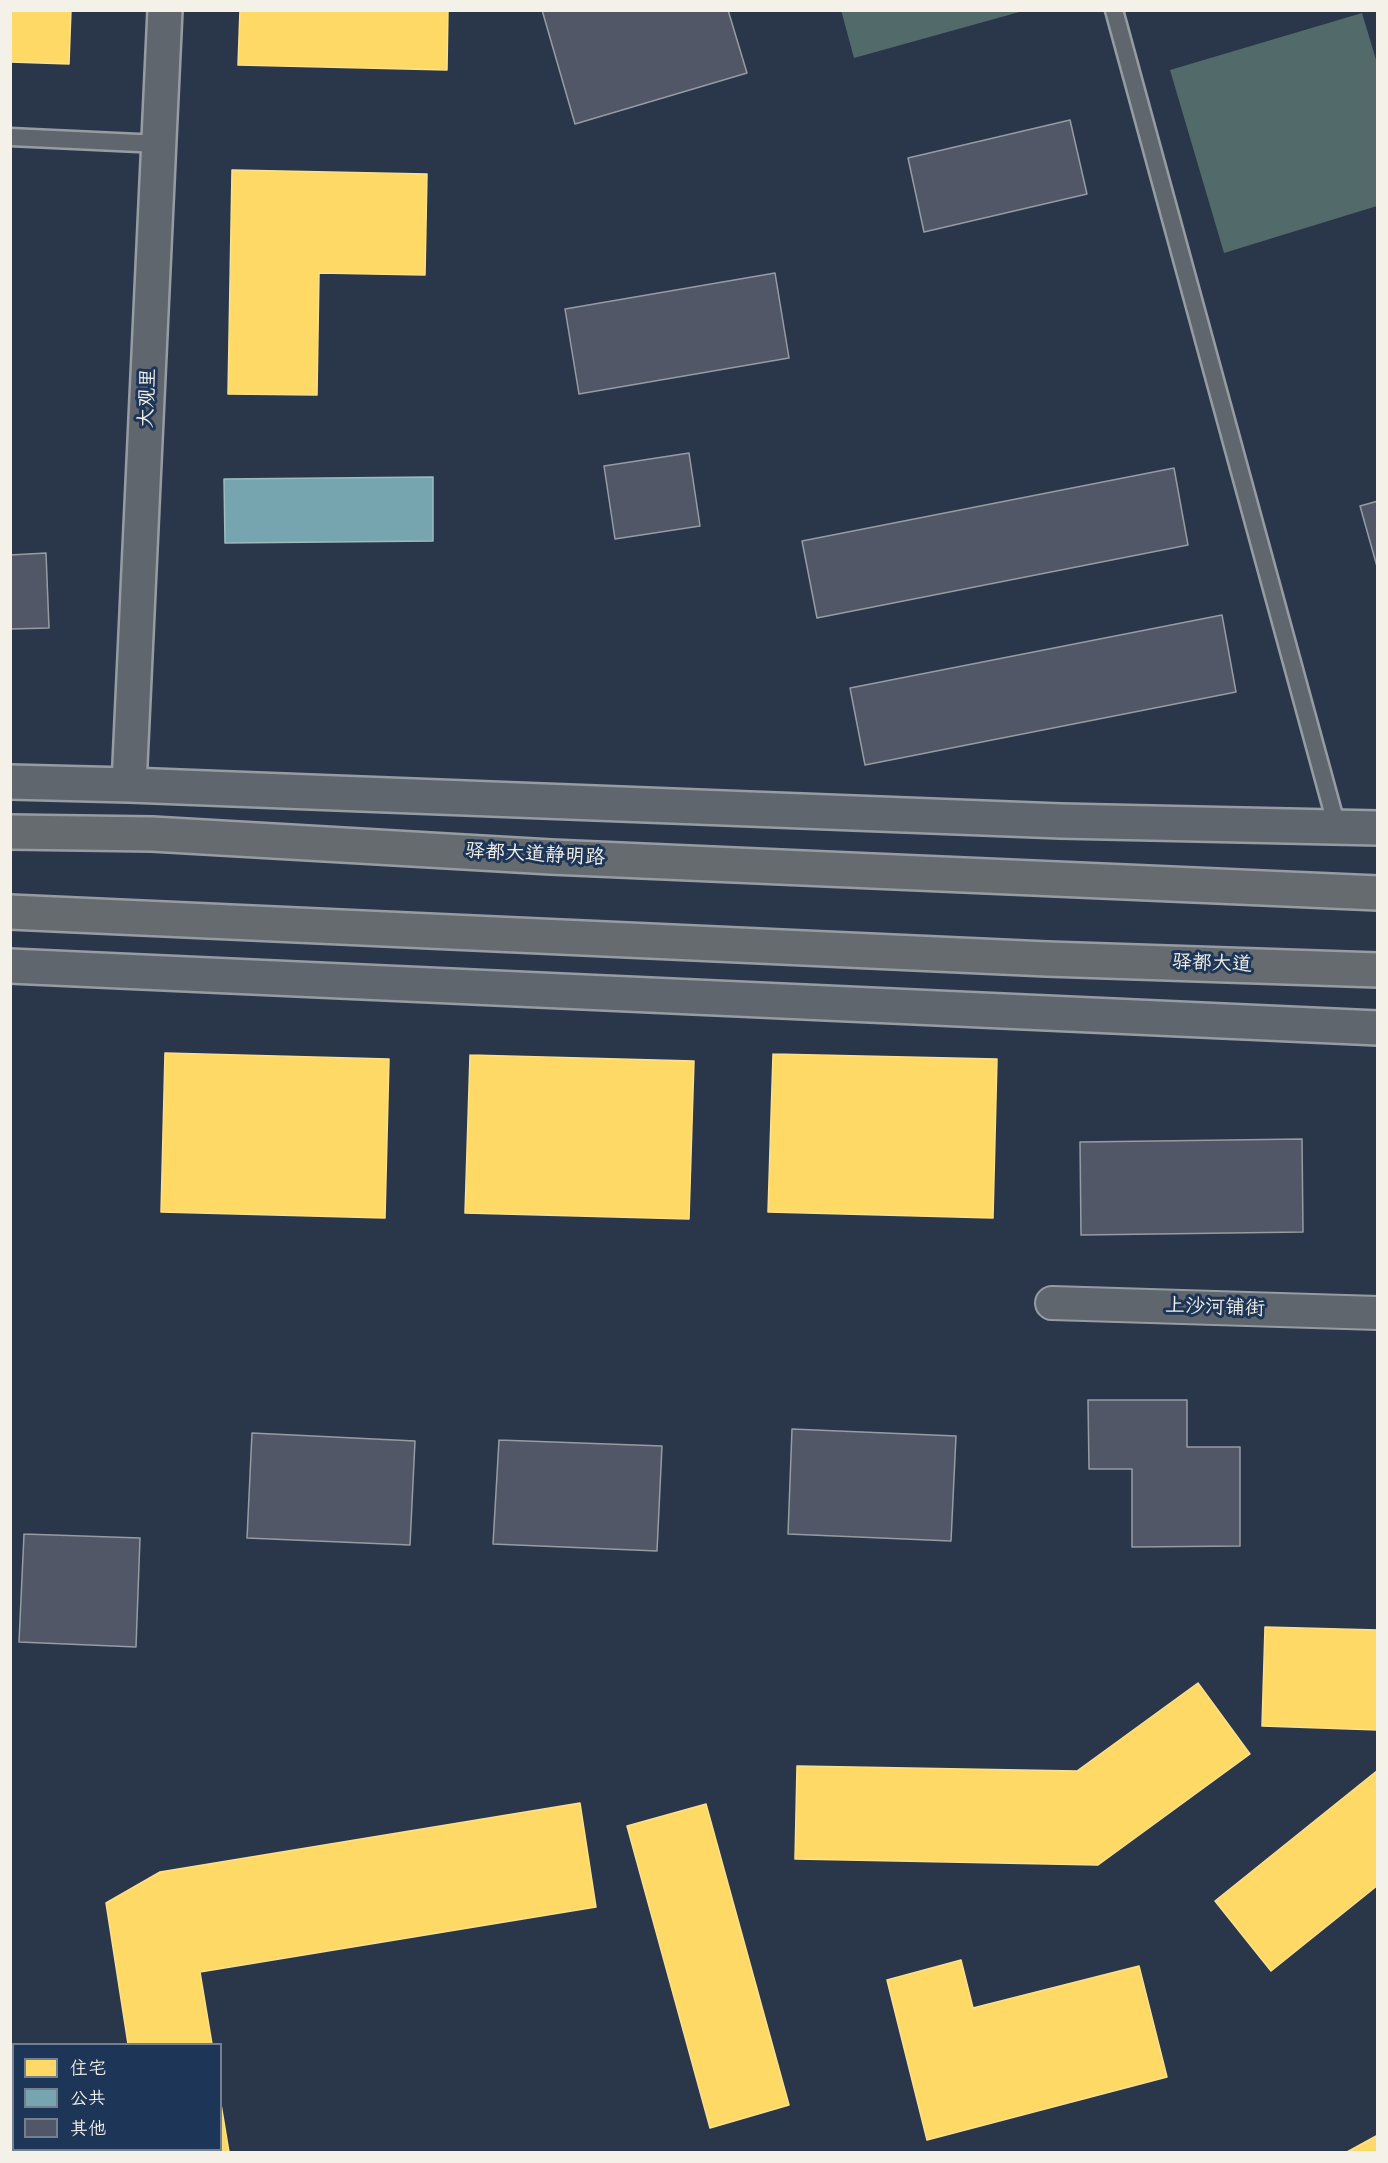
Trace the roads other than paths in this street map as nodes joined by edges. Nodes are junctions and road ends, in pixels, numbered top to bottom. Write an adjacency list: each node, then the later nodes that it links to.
1 (165, 10): 4 (street, 大观里)
2 (1114, 10): 7 (lane)
3 (10, 137): 4 (lane)
4 (160, 144): 6 (street, 大观里)
5 (10, 782): 6 (street)
6 (129, 785): 7 (street)
7 (1337, 827): 8 (street)
8 (1377, 828)
9 (10, 832): 10 (main road, 驿都大道静明路)
10 (1377, 893)
11 (10, 912): 13 (main road, 驿都大道)
12 (10, 966): 14 (street)
13 (1377, 970)
14 (1377, 1028)
15 (1052, 1303): 16 (street, 上沙河铺街)
16 (1377, 1313)

